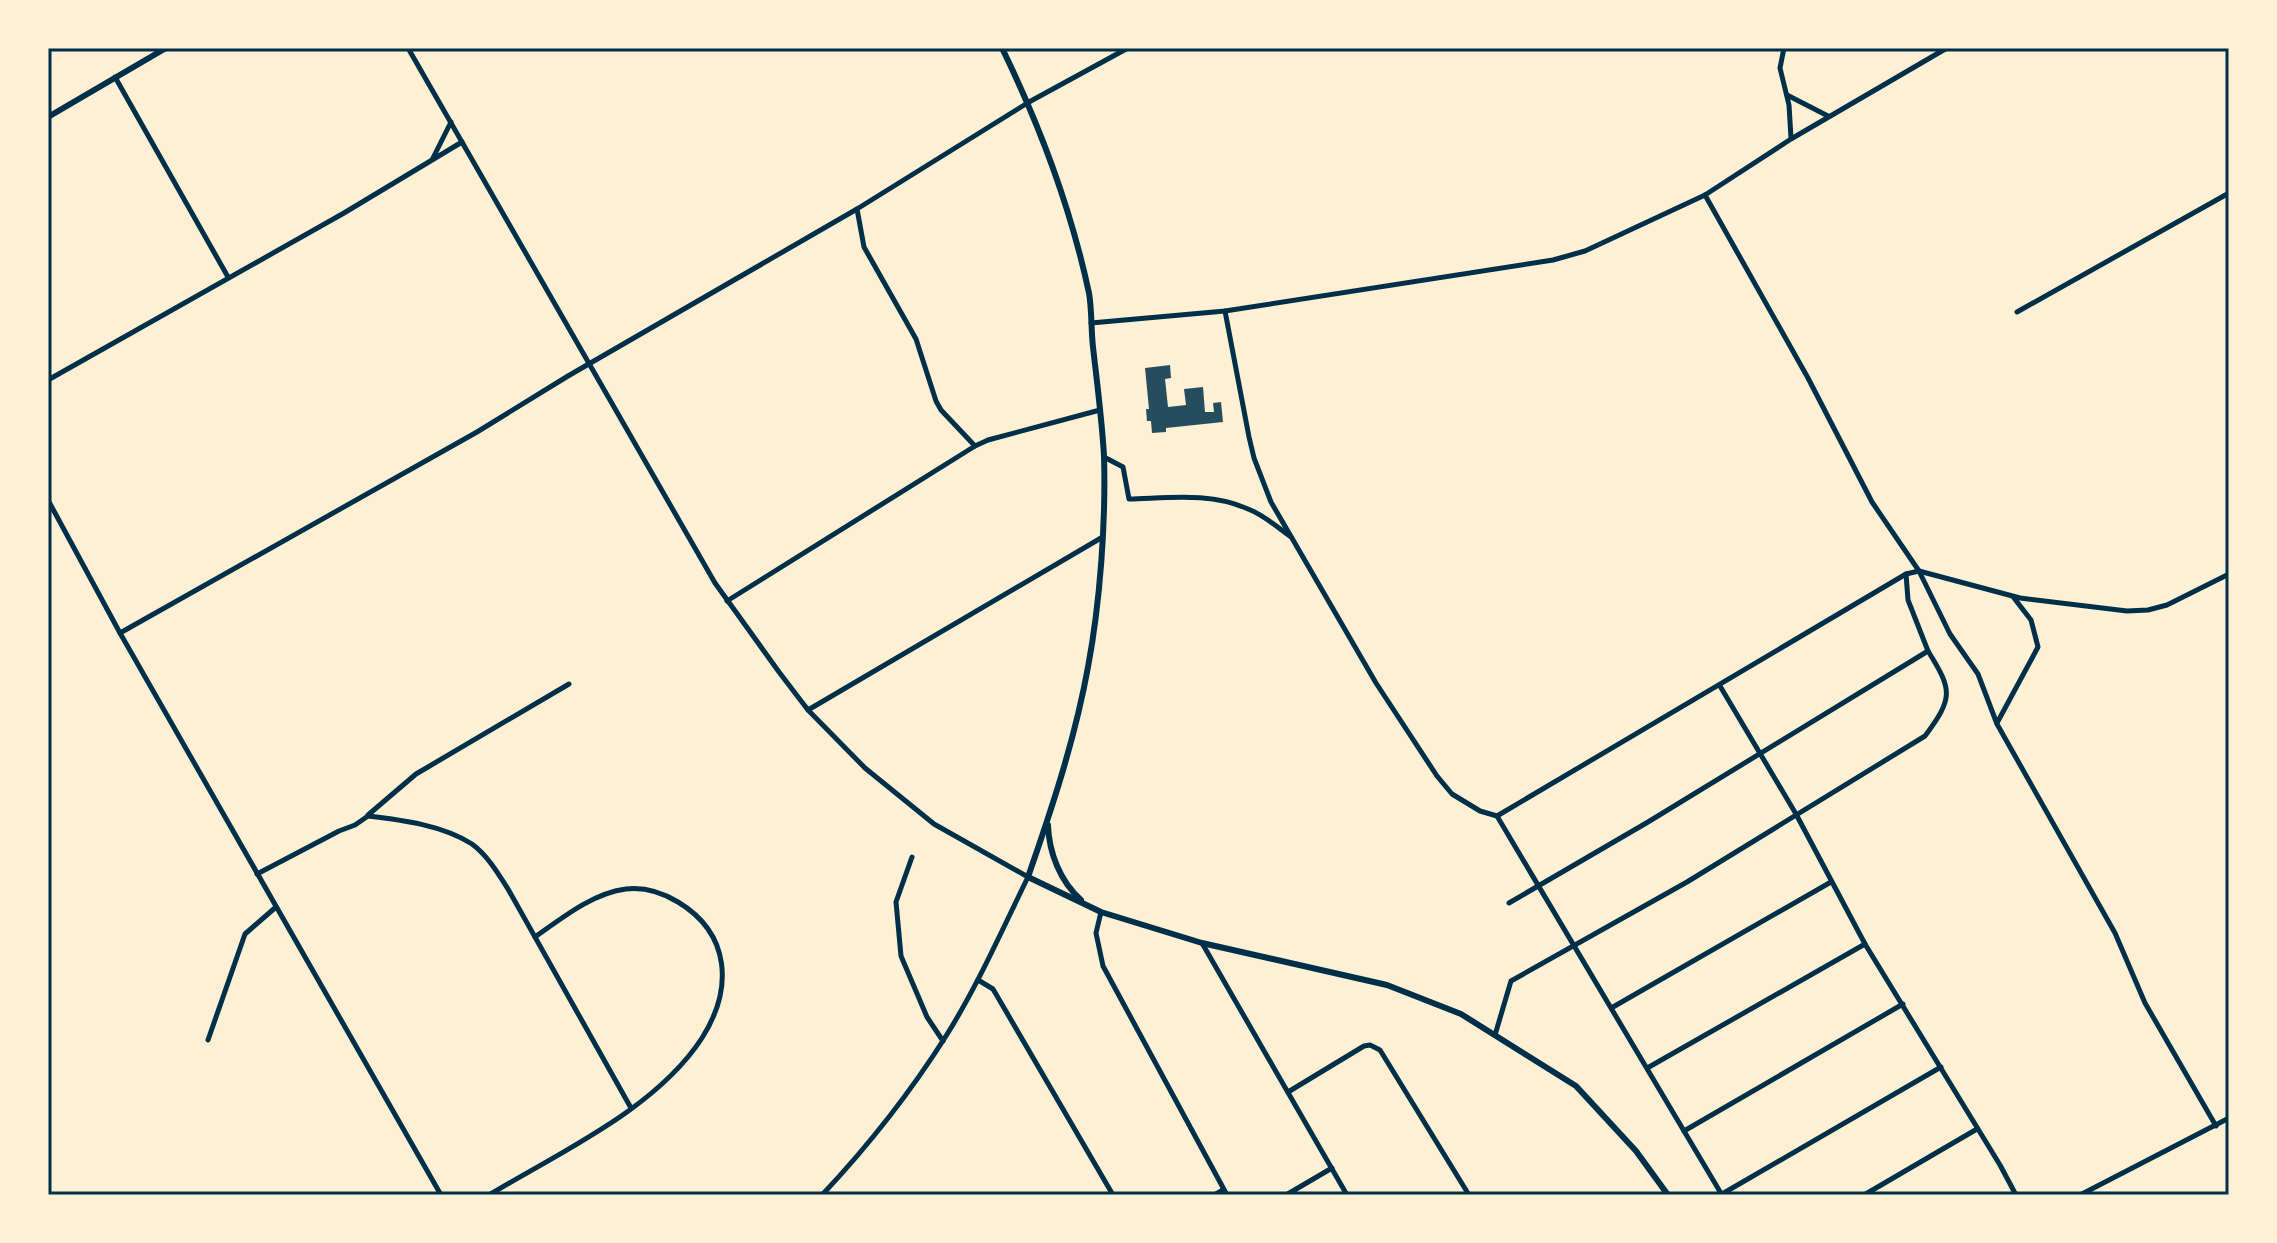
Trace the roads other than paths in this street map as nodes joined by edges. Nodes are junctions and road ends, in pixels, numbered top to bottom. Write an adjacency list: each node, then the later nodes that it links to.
1 (166, 48): 7 (main road)
2 (408, 48): 12 (street)
3 (1002, 48): 9 (main road)
4 (1128, 48): 9 (street)
5 (1784, 48): 8 (street)
6 (1947, 48): 11 (street)
7 (115, 77): 10 (main road); 19 (street)
8 (1787, 94): 11 (street); 13 (street)
9 (1029, 102): 18 (street); 22 (main road)
10 (48, 117)
11 (1829, 117): 13 (street)
12 (451, 122): 14 (street); 15 (street)
13 (1791, 139): 17 (street)
14 (462, 142): 15 (street); 23 (street)
15 (433, 159): 19 (street)
16 (2229, 193): 21 (street)
17 (1705, 195): 20 (street); 31 (street)
18 (857, 209): 23 (street); 26 (street)
19 (228, 277): 24 (street)
20 (1225, 311): 22 (street); 30 (street)
21 (2017, 312)
22 (1090, 323): 25 (main road)
23 (589, 365): 35 (street); 36 (street)
24 (48, 380)
25 (1100, 410): 26 (street); 27 (main road)
26 (975, 446): 35 (street)
27 (1104, 457): 29 (main road); 30 (street)
28 (48, 500): 36 (street)
29 (1101, 538): 40 (street); 46 (main road)
30 (1292, 538): 45 (street)
31 (1919, 571): 32 (street); 34 (street); 41 (street)
32 (1906, 574): 37 (street); 39 (street)
33 (2229, 574): 34 (street)
34 (2013, 596): 41 (street)
35 (727, 601): 40 (street)
36 (120, 633): 48 (street)
37 (1928, 651): 42 (street); 43 (street)
38 (569, 684): 44 (street)
39 (1720, 686): 42 (street); 45 (street)
40 (808, 710): 49 (street)
41 (1997, 724): 70 (street)
42 (1761, 753): 43 (street); 51 (street)
43 (1796, 814): 50 (street); 58 (street)
44 (368, 816): 48 (street); 55 (street)
45 (1497, 816): 51 (street)
46 (1048, 817): 49 (main road); 54 (main road)
47 (912, 857): 64 (street)
48 (257, 874): 53 (street)
49 (1028, 877): 54 (main road); 59 (street)
50 (1831, 882): 57 (street); 61 (street)
51 (1538, 884): 52 (street); 58 (street)
52 (1509, 903)
53 (276, 907): 63 (street); 76 (street)
54 (1097, 911): 56 (main road); 74 (street)
55 (535, 937): 68 (street); 68 (street)
56 (1202, 943): 62 (main road); 67 (street)
57 (1865, 944): 60 (street); 65 (street)
58 (1574, 946): 61 (street); 62 (street)
59 (978, 980): 64 (street); 79 (street)
60 (1903, 1004): 66 (street); 72 (street)
61 (1613, 1007): 65 (street)
62 (1495, 1035): 84 (main road)
63 (208, 1040)
64 (943, 1041): 78 (street)
65 (1649, 1067): 72 (street)
66 (1941, 1067): 71 (street); 75 (street)
67 (1288, 1092): 73 (street); 83 (street)
68 (631, 1108): 77 (street)
69 (2229, 1118): 70 (street)
70 (2216, 1126): 87 (street)
71 (1977, 1129): 85 (street); 86 (street)
72 (1684, 1131): 75 (street)
73 (1332, 1168): 81 (street); 82 (street)
74 (1225, 1192): 80 (street)
75 (1722, 1194)
76 (441, 1195)
77 (489, 1195)
78 (822, 1195)
79 (1113, 1195)
80 (1214, 1195)
81 (1286, 1195)
82 (1347, 1195)
83 (1469, 1195)
84 (1668, 1195)
85 (1864, 1195)
86 (2017, 1195)
87 (2080, 1195)

